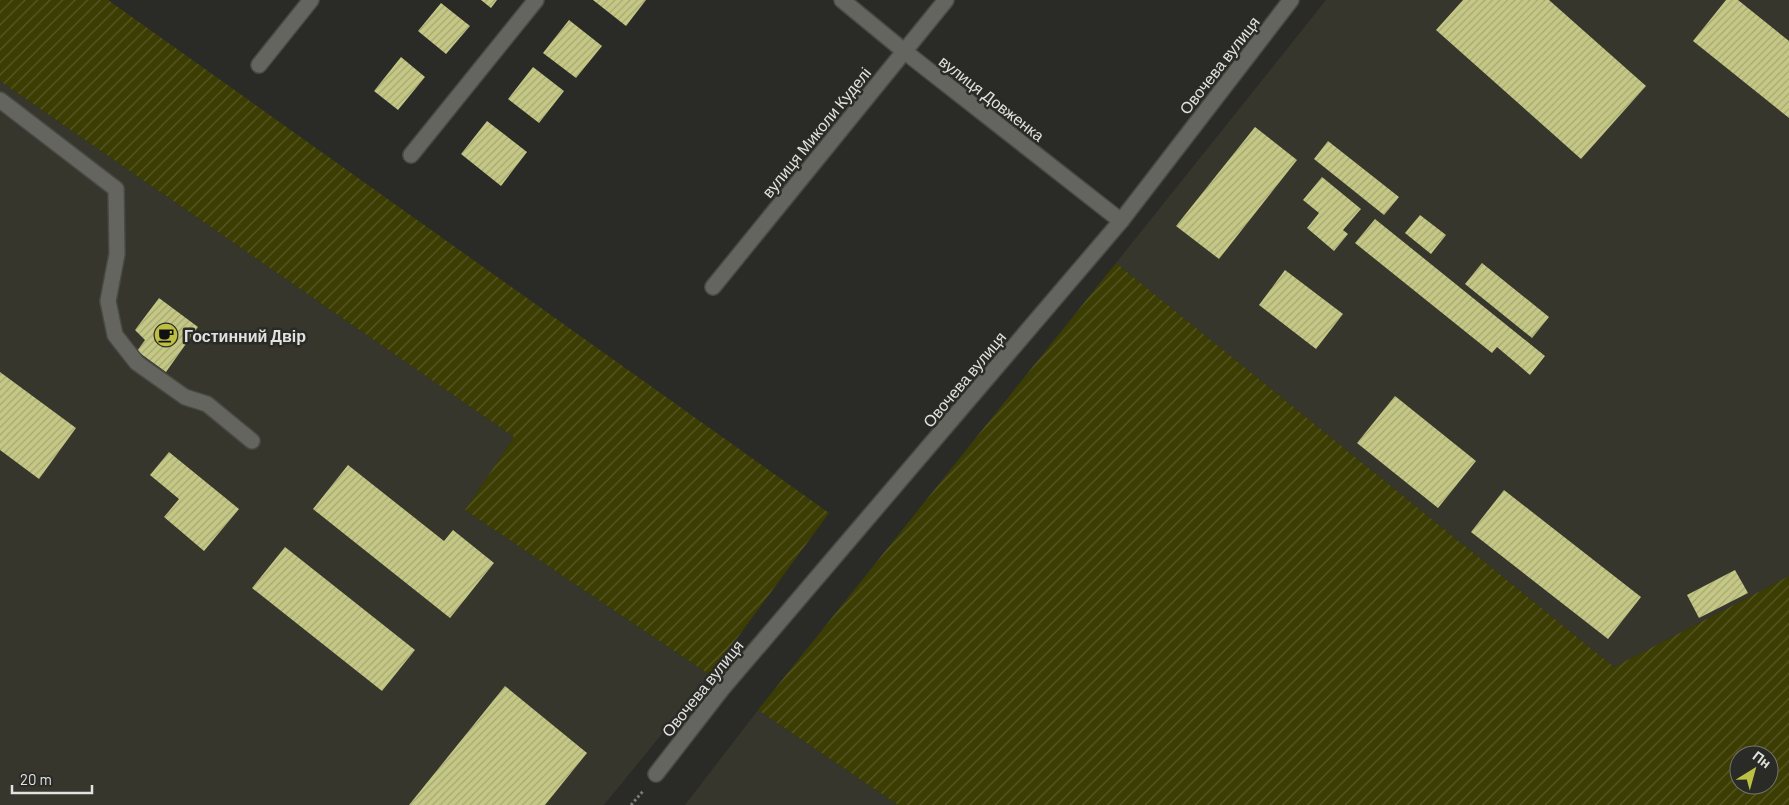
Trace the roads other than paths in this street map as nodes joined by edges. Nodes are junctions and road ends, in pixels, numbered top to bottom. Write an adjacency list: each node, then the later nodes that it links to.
1 (311, 0): 7 (street)
2 (536, 0): 9 (street)
3 (842, 0): 6 (street, вулиця Довженка)
4 (946, 0): 6 (street, вулиця Миколи Куделі)
5 (1291, 0): 10 (street, Овочева вулиця)
6 (904, 51): 10 (street, вулиця Довженка); 11 (street, вулиця Миколи Куделі)
7 (259, 65)
8 (0, 100): 12 (street)
9 (410, 154)
10 (1121, 221): 13 (street, Овочева вулиця)
11 (713, 287)
12 (252, 442)
13 (656, 774)

